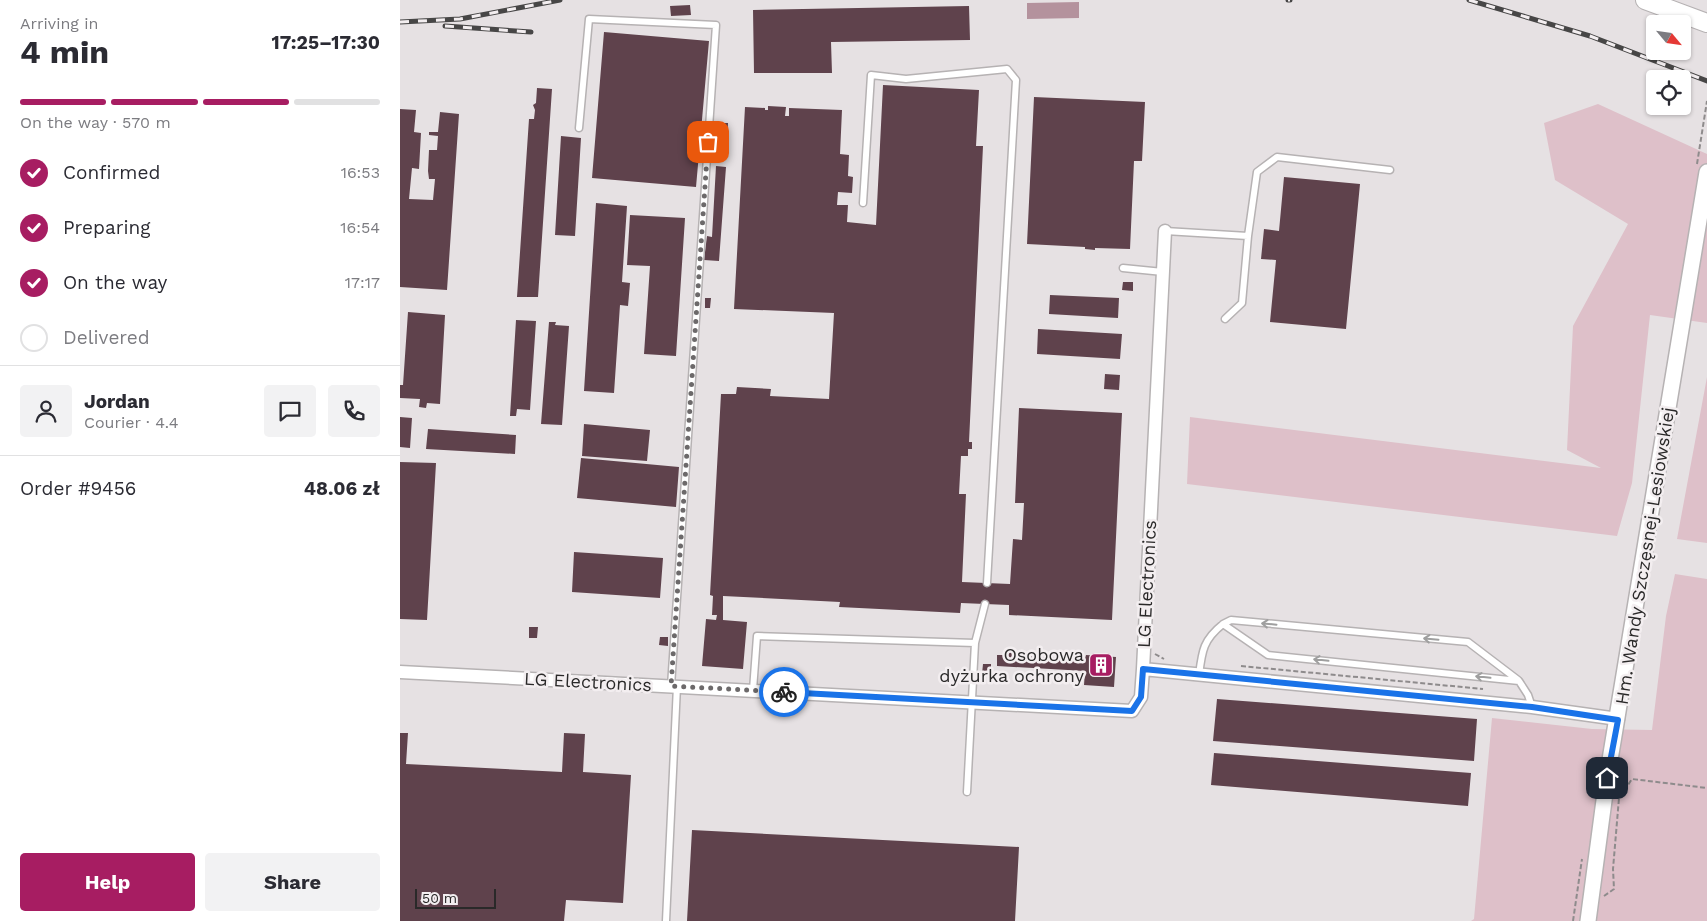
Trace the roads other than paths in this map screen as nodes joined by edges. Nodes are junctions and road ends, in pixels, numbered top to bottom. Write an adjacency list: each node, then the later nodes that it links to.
1 (1645, 0): 2 (main road)
2 (1707, 23)
3 (579, 128): 20 (lane)
4 (1702, 168): 24 (street, Hm. Wandy Szczęsnej-Lesiowskiej)
5 (1390, 170): 8 (lane)
6 (863, 203): 12 (lane)
7 (1165, 231): 8 (lane); 10 (street, LG Electronics)
8 (1248, 236): 11 (lane)
9 (1123, 268): 10 (lane)
10 (1163, 272): 16 (street, LG Electronics)
11 (1225, 319)
12 (987, 583)
13 (985, 604): 15 (lane)
14 (1223, 624): 18 (lane); 19 (lane, one-way to 14); 19 (lane, one-way to 14)
15 (975, 643): 21 (lane); 22 (lane)
16 (1143, 669): 18 (street); 22 (street, LG Electronics)
17 (400, 672): 20 (street, LG Electronics)
18 (1199, 675): 23 (street)
19 (1519, 681): 23 (lane)
20 (674, 686): 21 (street, LG Electronics); 26 (lane)
21 (753, 690): 22 (street, LG Electronics)
22 (971, 701): 25 (lane)
23 (1532, 707): 24 (street)
24 (1618, 720): 27 (street, Hm. Wandy Szczęsnej-Lesiowskiej)
25 (967, 792)
26 (666, 921)
27 (1588, 921)

